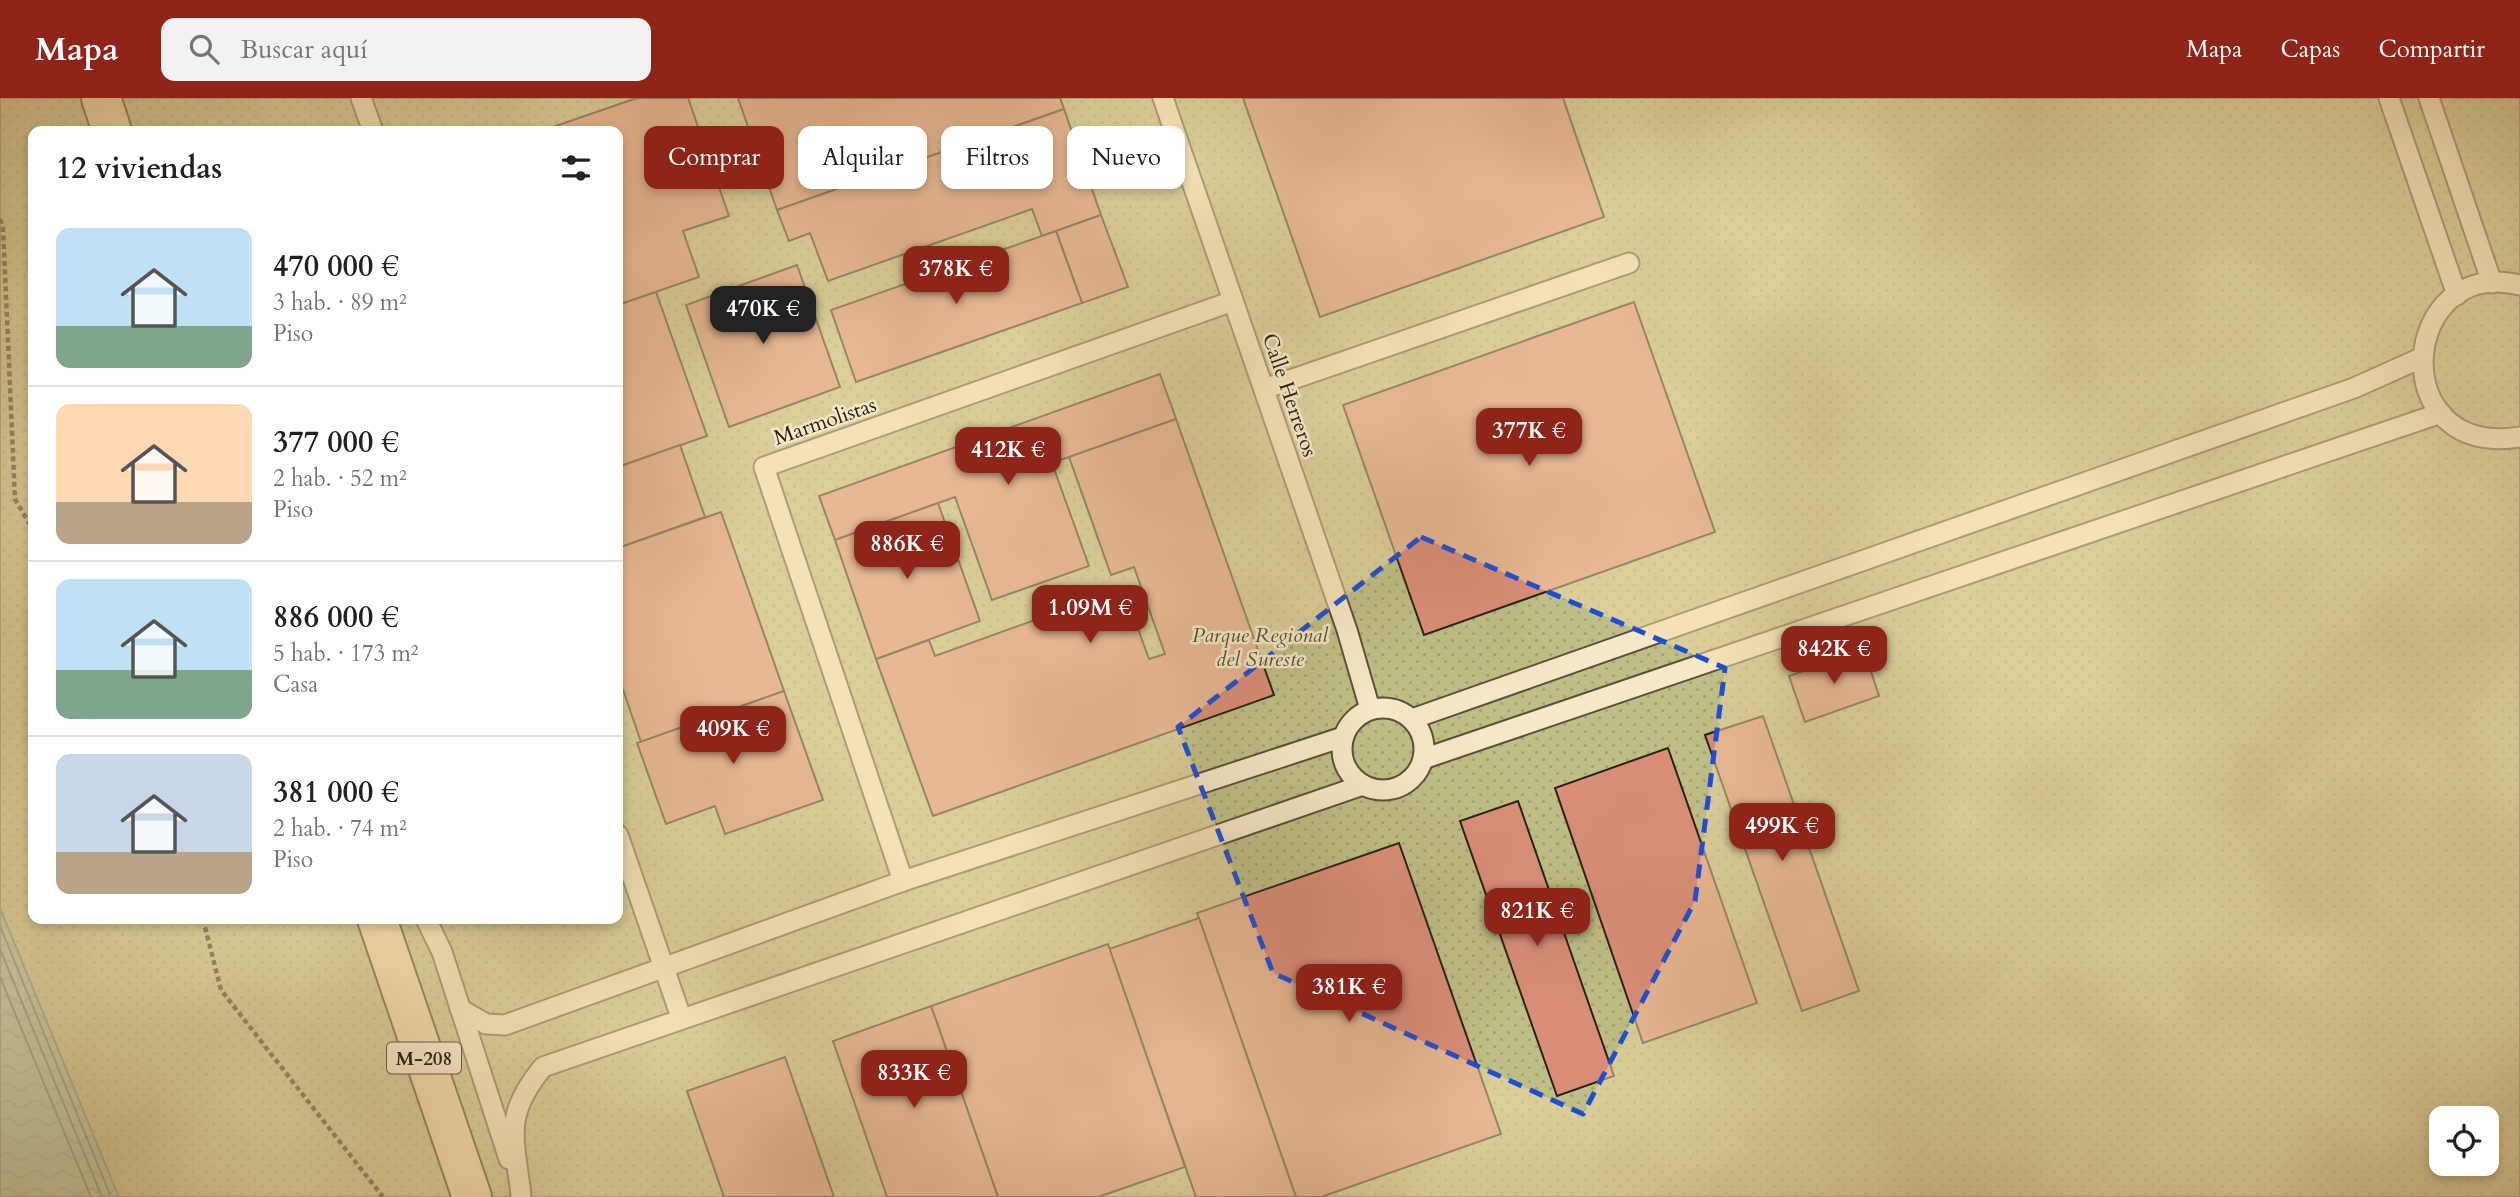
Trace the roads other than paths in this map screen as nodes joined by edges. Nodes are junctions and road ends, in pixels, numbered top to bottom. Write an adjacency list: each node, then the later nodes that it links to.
1 (101, 98): 6 (main road)
2 (361, 98): 7 (lane)
3 (1163, 98): 12 (lane, Calle Herreros)
4 (2389, 98): 11 (lane)
5 (2429, 98): 9 (lane)
6 (110, 126)
7 (371, 126)
8 (1629, 263): 14 (lane)
9 (2492, 283): 10 (lane); 11 (lane)
10 (2520, 285)
11 (2457, 295): 13 (lane)
12 (1234, 301): 14 (lane, Calle Herreros); 23 (lane, Marmolistas)
13 (2421, 358): 15 (lane); 18 (lane)
14 (1264, 389): 17 (lane, Calle Herreros)
15 (2441, 413): 16 (lane); 20 (lane)
16 (2520, 437)
17 (1370, 709): 18 (lane); 19 (lane)
18 (1412, 719): 20 (lane)
19 (1343, 737): 21 (lane); 23 (lane)
20 (1423, 759): 21 (lane)
21 (1363, 785): 28 (lane)
22 (623, 850): 26 (lane)
23 (903, 881): 26 (lane)
24 (379, 924): 30 (main road, M-208)
25 (428, 924): 27 (lane)
26 (663, 967): 27 (lane); 28 (lane)
27 (460, 1009): 29 (lane)
28 (681, 1017): 29 (lane)
29 (521, 1196)
30 (472, 1197)

